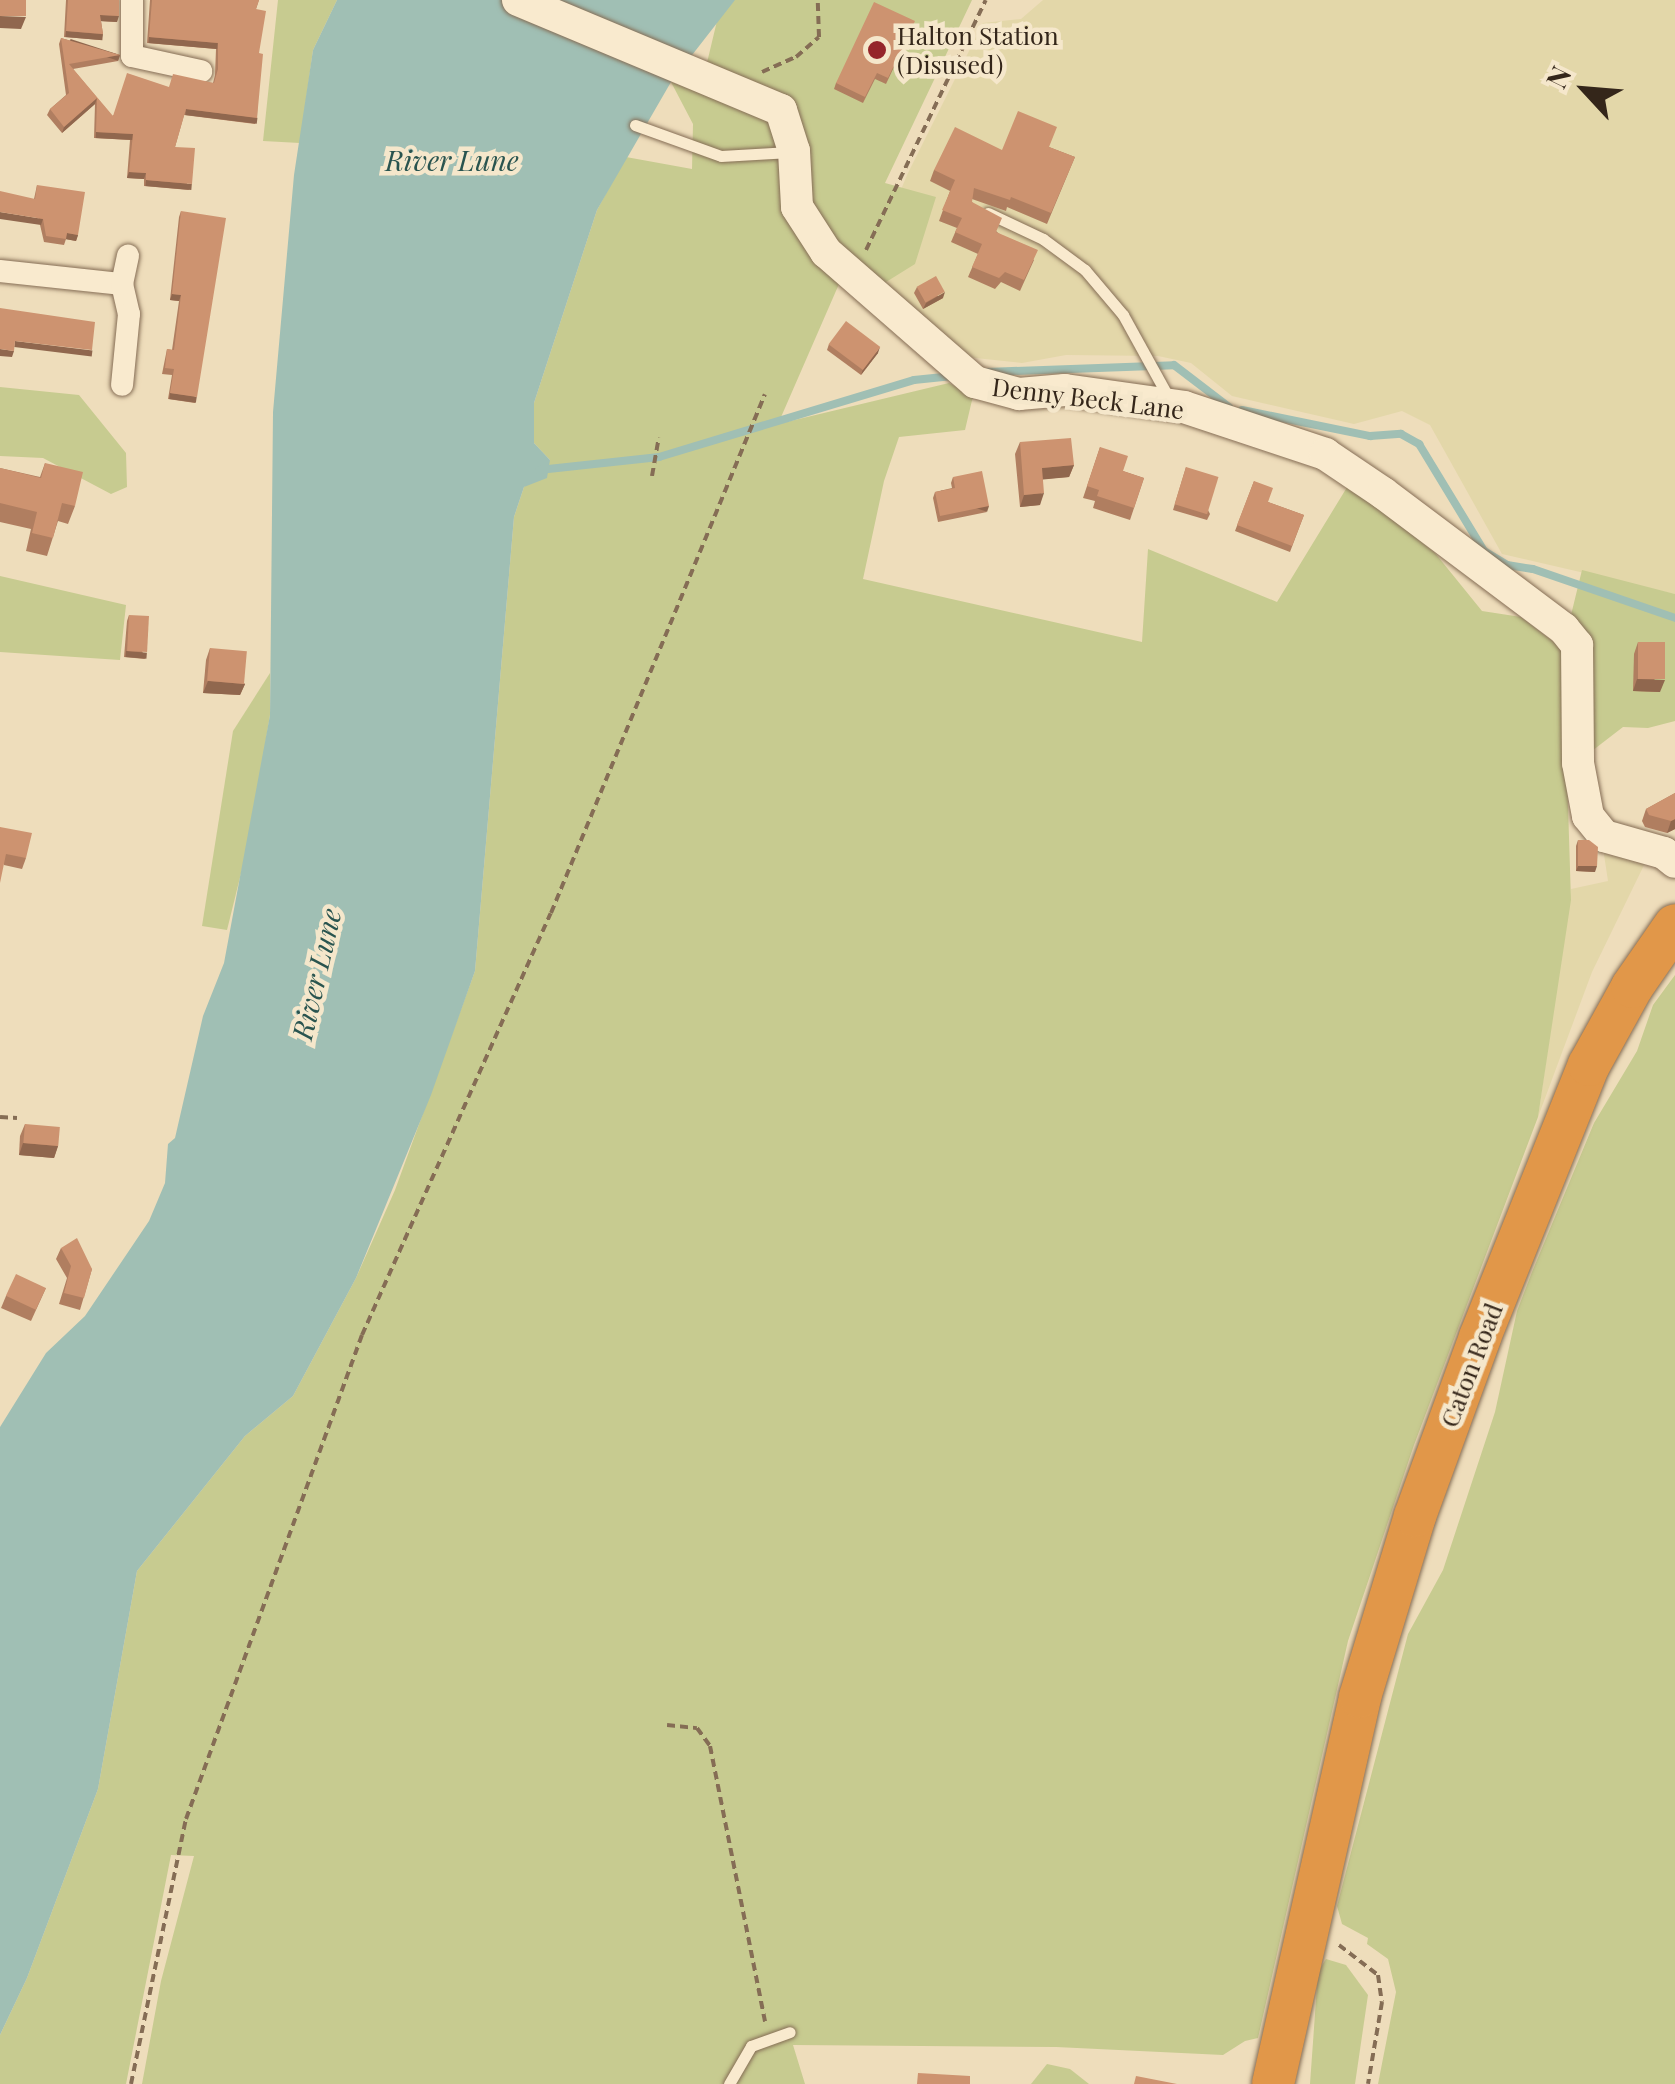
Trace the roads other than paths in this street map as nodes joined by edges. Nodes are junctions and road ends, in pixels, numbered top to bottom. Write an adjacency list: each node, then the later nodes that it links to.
1 (132, 0): 3 (street)
2 (518, 0): 5 (street, Denny Beck Lane)
3 (200, 71)
4 (635, 126): 5 (lane)
5 (794, 152): 11 (street, Denny Beck Lane)
6 (975, 208): 11 (lane)
7 (128, 256): 9 (street)
8 (0, 271): 9 (street)
9 (122, 284): 10 (street)
10 (122, 385)
11 (1168, 395): 12 (street, Denny Beck Lane)
12 (1675, 862)
13 (1675, 924): 15 (highway, Caton Road)
14 (790, 2032): 16 (lane)
15 (1275, 2080)
16 (730, 2084)

